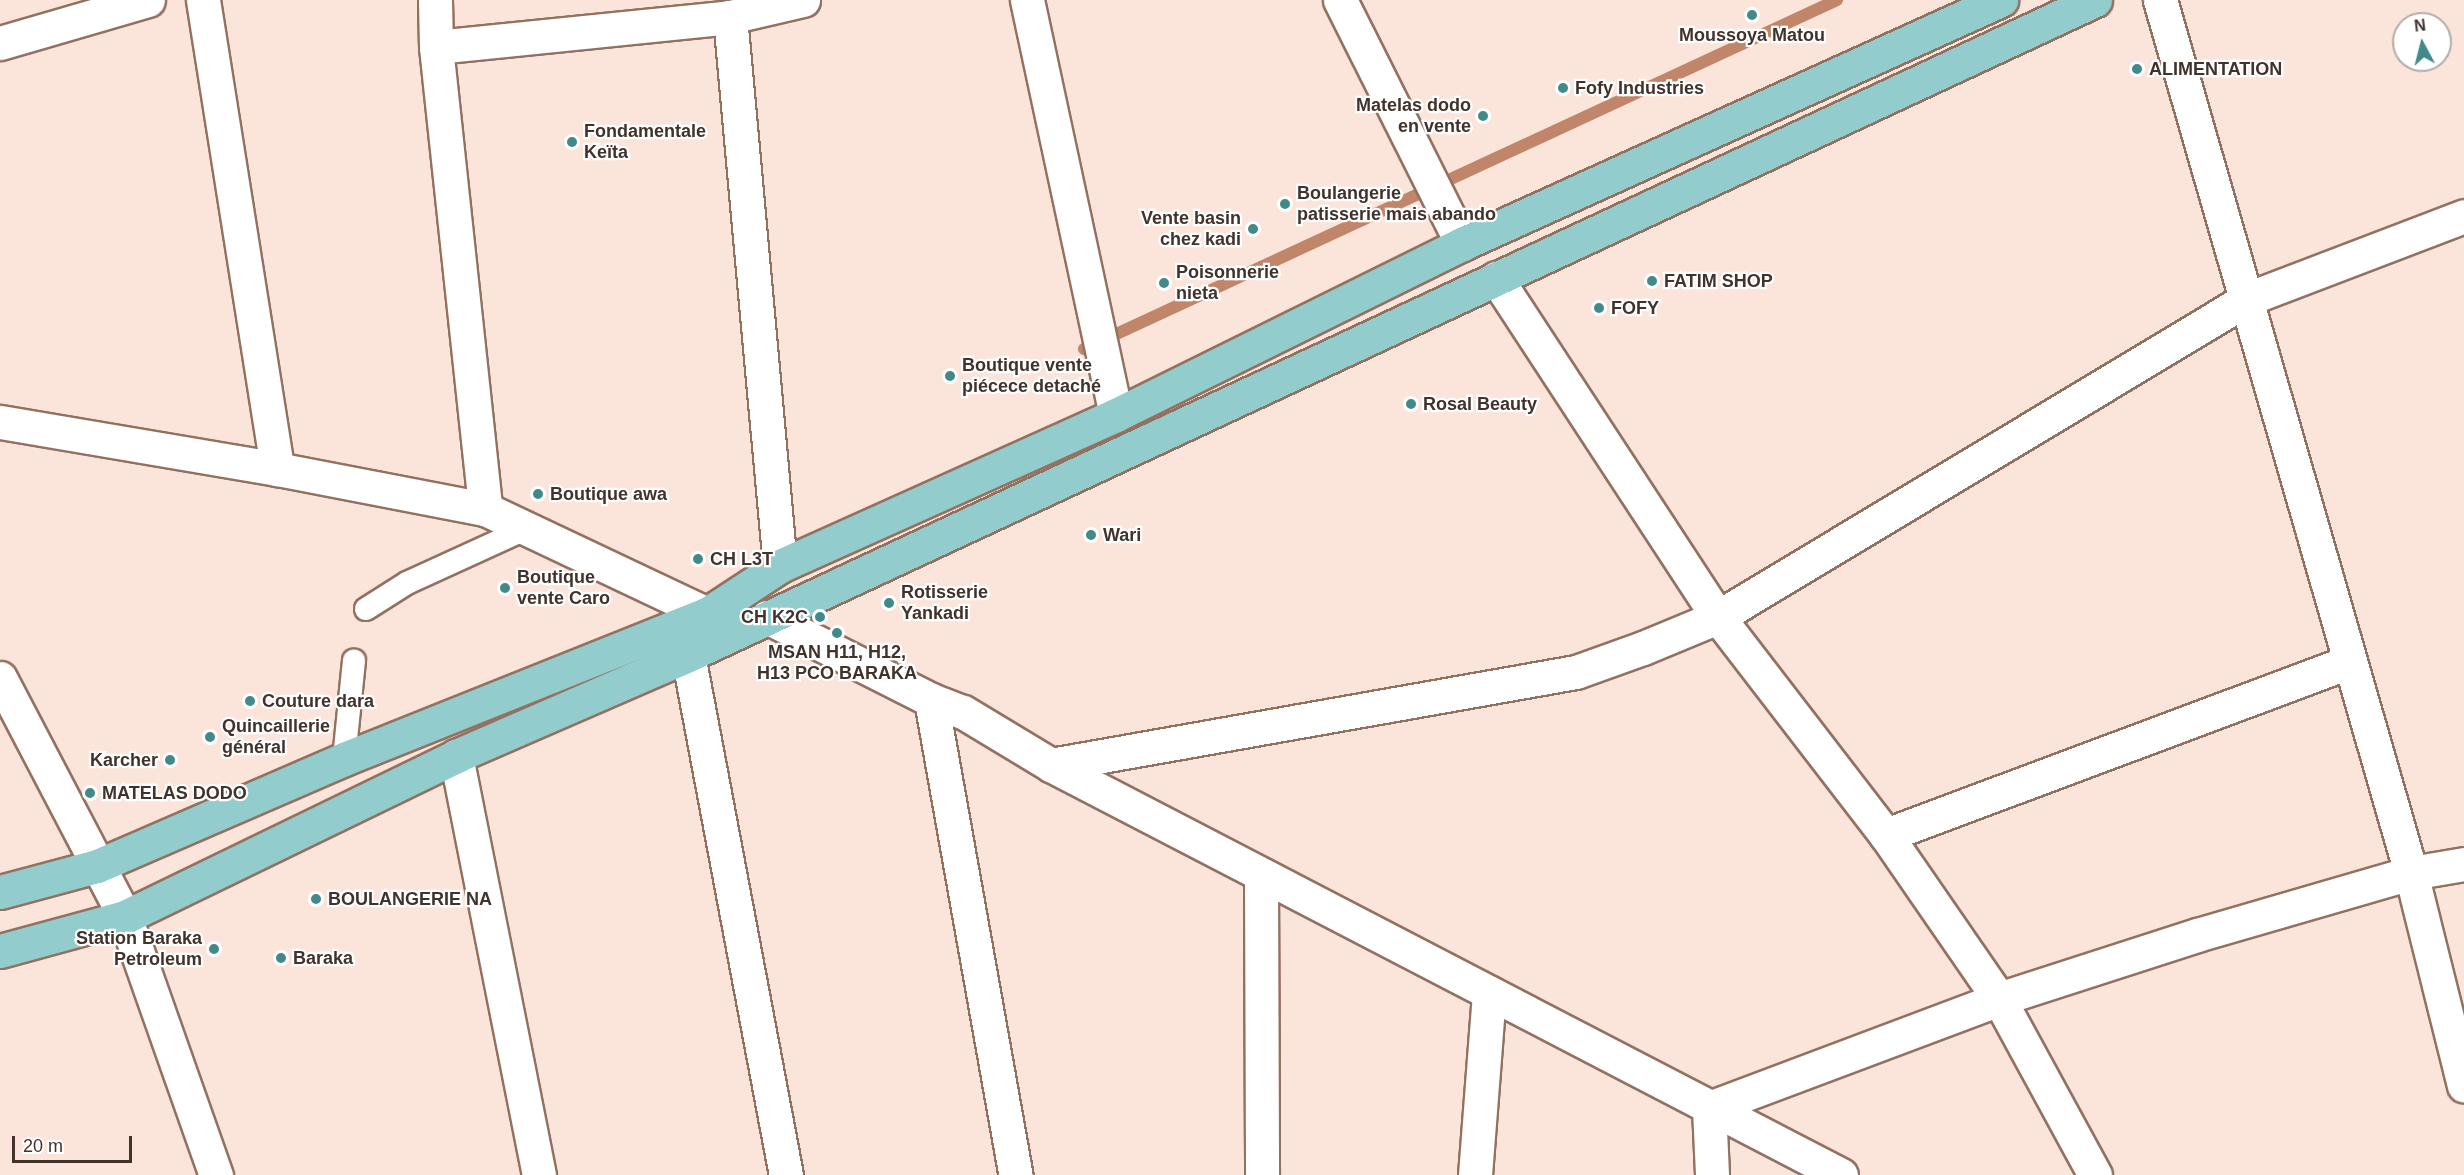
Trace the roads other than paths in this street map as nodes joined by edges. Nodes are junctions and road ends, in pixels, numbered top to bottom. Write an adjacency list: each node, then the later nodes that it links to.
1 (148, 0): 11 (street)
2 (203, 0): 19 (street)
3 (435, 0): 12 (street)
4 (803, 0): 10 (street)
5 (1027, 0): 17 (street)
6 (1340, 0): 14 (street)
7 (2001, 0): 14 (main road)
8 (2095, 0): 15 (main road)
9 (2160, 0): 16 (street)
10 (730, 17): 12 (street); 22 (street)
11 (0, 43)
12 (436, 47): 20 (street)
13 (2464, 216): 16 (street)
14 (1462, 244): 17 (main road)
15 (1496, 278): 25 (main road); 26 (street)
16 (2247, 299): 26 (street); 29 (street)
17 (1116, 416): 22 (main road)
18 (0, 422): 19 (street)
19 (277, 469): 20 (street)
20 (485, 509): 21 (street)
21 (525, 529): 23 (lane); 24 (street)
22 (780, 567): 24 (main road)
23 (366, 609)
24 (707, 614): 33 (main road)
25 (766, 617): 27 (main road); 31 (street)
26 (1718, 617): 34 (street); 35 (street)
27 (688, 655): 32 (main road); 49 (street)
28 (354, 661): 33 (lane)
29 (2348, 662): 35 (street); 38 (street)
30 (0, 678): 37 (street)
31 (931, 700): 34 (street); 50 (street)
32 (456, 756): 41 (main road); 48 (street)
33 (344, 759): 37 (main road)
34 (1051, 765): 39 (street)
35 (1886, 835): 44 (street)
36 (2464, 864): 38 (street)
37 (97, 866): 40 (main road); 41 (street)
38 (2411, 873): 44 (street); 45 (street)
39 (1261, 875): 43 (street); 51 (street)
40 (0, 892)
41 (125, 917): 42 (main road); 47 (street)
42 (0, 951)
43 (1489, 993): 46 (street); 52 (street)
44 (1999, 999): 46 (street); 55 (street)
45 (2464, 1086)
46 (1709, 1108): 53 (street); 54 (street)
47 (216, 1175)
48 (539, 1175)
49 (786, 1175)
50 (1016, 1175)
51 (1262, 1175)
52 (1475, 1175)
53 (1712, 1175)
54 (1841, 1175)
55 (2095, 1175)

